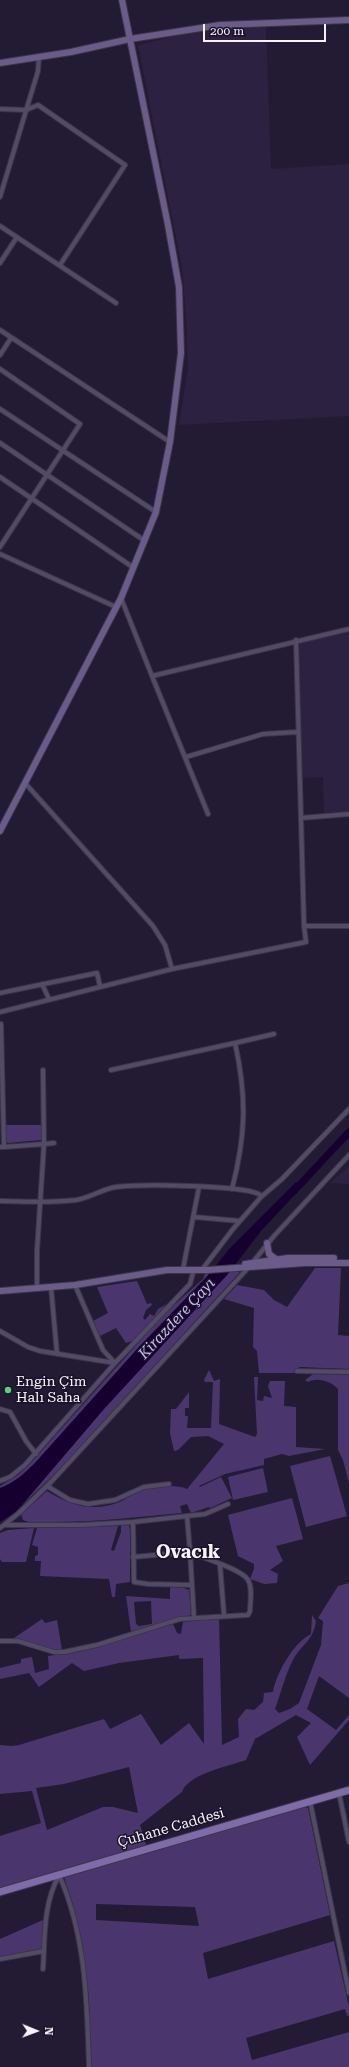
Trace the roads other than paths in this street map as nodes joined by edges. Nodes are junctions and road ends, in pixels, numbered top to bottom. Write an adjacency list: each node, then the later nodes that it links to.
1 (122, 0): 3 (main road)
2 (349, 20): 3 (main road)
3 (130, 39): 4 (main road); 19 (main road)
4 (39, 57): 5 (main road); 7 (street)
5 (0, 62)
6 (0, 109): 7 (street)
7 (26, 110): 8 (street); 12 (street)
8 (0, 197)
9 (0, 226): 10 (street)
10 (17, 237): 11 (street); 12 (street)
11 (0, 263)
12 (60, 265): 13 (street)
13 (116, 302)
14 (0, 330): 15 (street)
15 (11, 338): 16 (street); 19 (street)
16 (0, 355)
17 (0, 369): 21 (street)
18 (0, 409): 21 (street)
19 (170, 442): 25 (main road)
20 (0, 443): 22 (street)
21 (64, 450): 22 (street); 25 (street)
22 (48, 474): 24 (street); 26 (street)
23 (0, 477): 24 (street)
24 (33, 499): 27 (street); 29 (street)
25 (156, 512): 26 (main road)
26 (145, 541): 29 (main road)
27 (0, 547)
28 (0, 554): 31 (street)
29 (134, 568): 30 (main road)
30 (121, 598): 31 (main road); 34 (street)
31 (116, 607): 37 (main road)
32 (349, 629): 33 (street)
33 (296, 640): 34 (street); 35 (street)
34 (152, 676): 36 (street)
35 (297, 732): 36 (street); 40 (street)
36 (186, 757): 38 (street)
37 (25, 783): 41 (main road); 44 (street)
38 (208, 814)
39 (349, 814): 40 (street)
40 (300, 818): 42 (street)
41 (0, 831)
42 (304, 926): 43 (street); 44 (street)
43 (349, 926)
44 (172, 969): 46 (street)
45 (42, 984): 46 (street); 47 (street); 48 (street)
46 (100, 986): 48 (street)
47 (0, 993)
48 (49, 999): 49 (street)
49 (0, 1012)
50 (1, 1024): 53 (street)
51 (274, 1034): 52 (street)
52 (235, 1042): 55 (street); 62 (street)
53 (1, 1057): 59 (street)
54 (43, 1070): 58 (street)
55 (111, 1070)
56 (349, 1109): 63 (street)
57 (54, 1143): 58 (street)
58 (44, 1144): 59 (street); 65 (street)
59 (2, 1147)
60 (349, 1155): 68 (street)
61 (199, 1187): 62 (street); 65 (street); 66 (street)
62 (232, 1190): 63 (street)
63 (261, 1197): 67 (street)
64 (0, 1201): 65 (street)
65 (39, 1201): 78 (street)
66 (194, 1217): 67 (street); 74 (street)
67 (240, 1221): 73 (street)
68 (267, 1244): 69 (main road); 72 (street)
69 (276, 1259): 70 (main road); 72 (main road)
70 (349, 1259)
71 (349, 1263): 72 (main road)
72 (247, 1266): 73 (main road); 89 (street)
73 (207, 1268): 75 (main road)
74 (183, 1269): 75 (main road); 76 (main road)
75 (194, 1269): 82 (street)
76 (75, 1285): 77 (main road); 82 (street)
77 (51, 1287): 78 (main road); 81 (street)
78 (37, 1289): 79 (main road)
79 (0, 1291)
80 (0, 1331): 81 (street)
81 (57, 1354): 82 (street)
82 (115, 1363): 86 (street)
83 (297, 1371): 84 (street)
84 (349, 1372)
85 (0, 1409): 86 (street)
86 (36, 1454): 87 (street)
87 (0, 1481)
88 (169, 1484): 89 (street)
89 (47, 1486): 93 (street)
90 (228, 1504): 91 (street)
91 (188, 1516): 92 (street); 94 (street)
92 (133, 1522): 93 (street); 95 (street)
93 (2, 1527)
94 (190, 1552): 95 (street); 96 (street); 97 (street)
95 (133, 1557): 97 (street)
96 (220, 1565): 98 (street); 98 (street)
97 (190, 1586): 99 (street)
98 (224, 1615): 99 (street)
99 (194, 1618): 100 (street)
100 (0, 1641)
101 (349, 1790): 102 (main road, Çuhane Caddesi)
102 (339, 1793): 103 (main road, Çuhane Caddesi); 104 (street)
103 (310, 1801): 105 (main road, Çuhane Caddesi); 110 (street)
104 (349, 1842)
105 (59, 1874): 106 (main road, Çuhane Caddesi); 107 (street); 112 (street)
106 (0, 1892)
107 (44, 1951): 108 (street); 109 (street)
108 (0, 1959)
109 (43, 1969)
110 (347, 1970): 111 (street)
111 (349, 1993)
112 (89, 2067)

